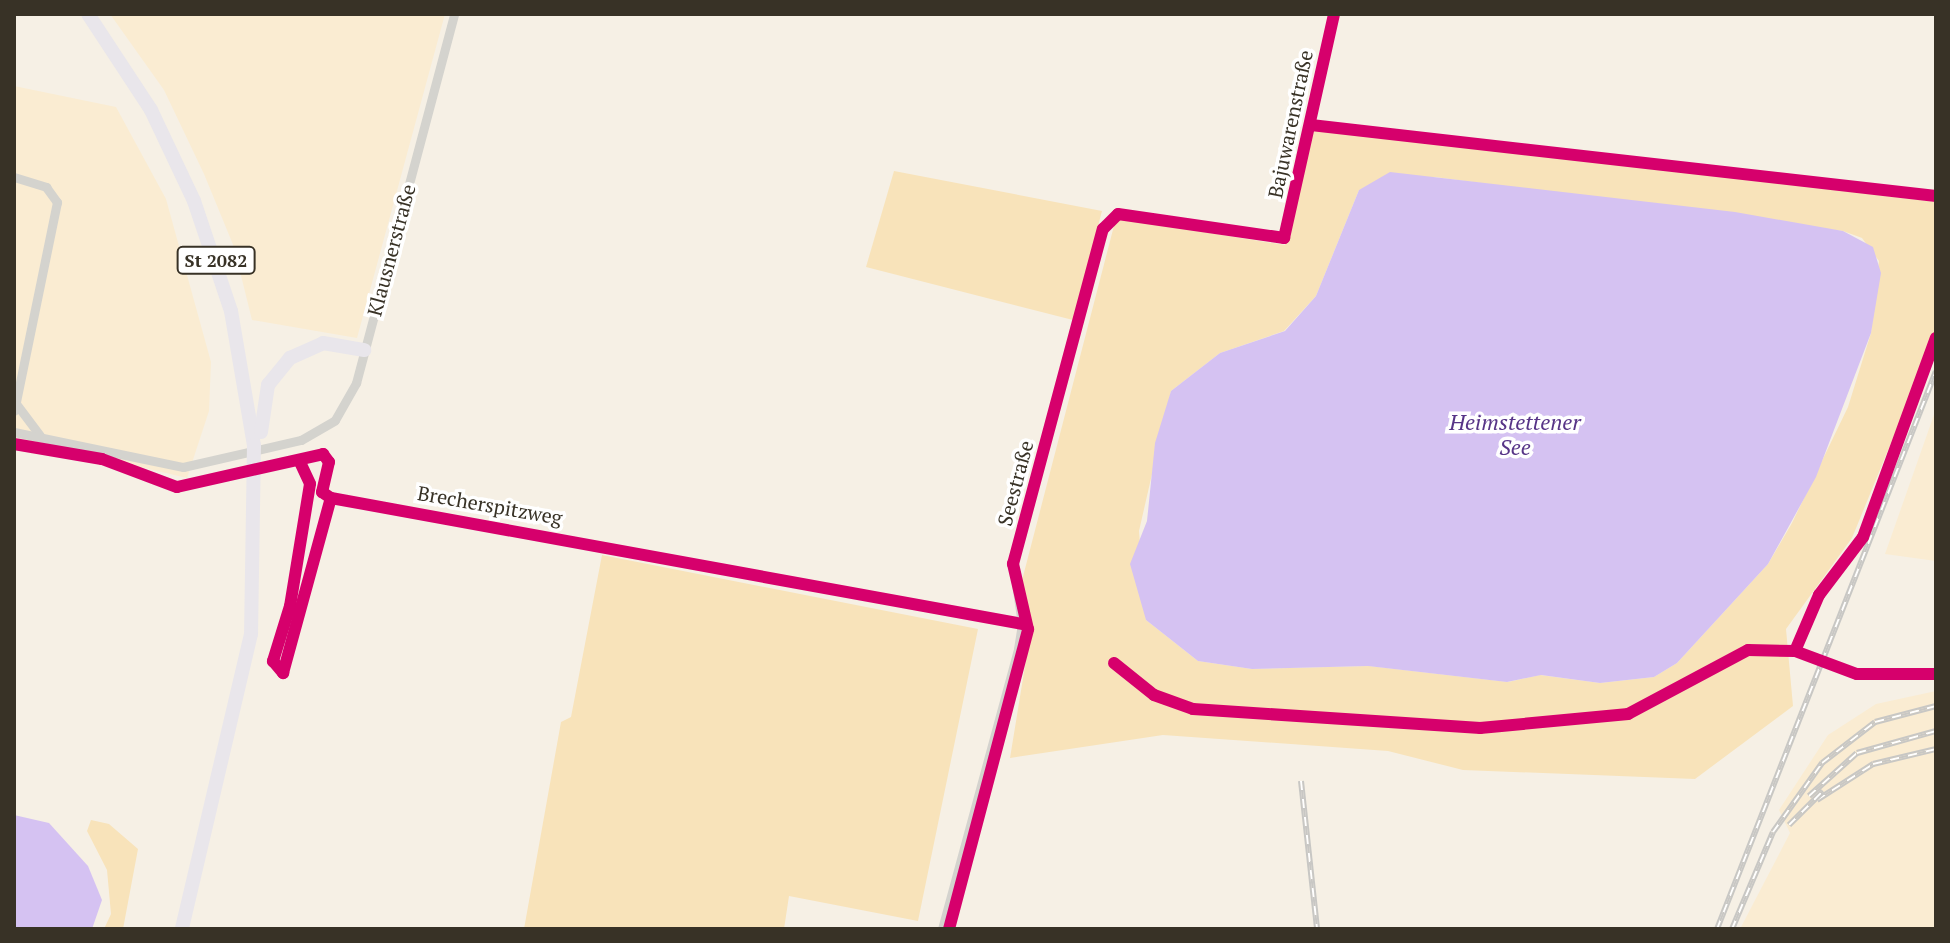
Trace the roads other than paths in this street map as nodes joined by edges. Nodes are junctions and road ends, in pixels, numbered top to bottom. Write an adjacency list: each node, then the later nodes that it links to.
1 (88, 14): 10 (main road, St 2082)
2 (454, 14): 6 (street, Klausnerstraße)
3 (1334, 14): 5 (street, Bajuwarenstraße)
4 (14, 177): 7 (street)
5 (1280, 240): 12 (street, Seestraße)
6 (364, 350): 9 (street, Klausnerstraße); 10 (main road)
7 (16, 408): 9 (street)
8 (14, 432): 9 (street)
9 (40, 435)
10 (257, 503): 11 (main road, St 2082)
11 (182, 929)
12 (942, 929)

